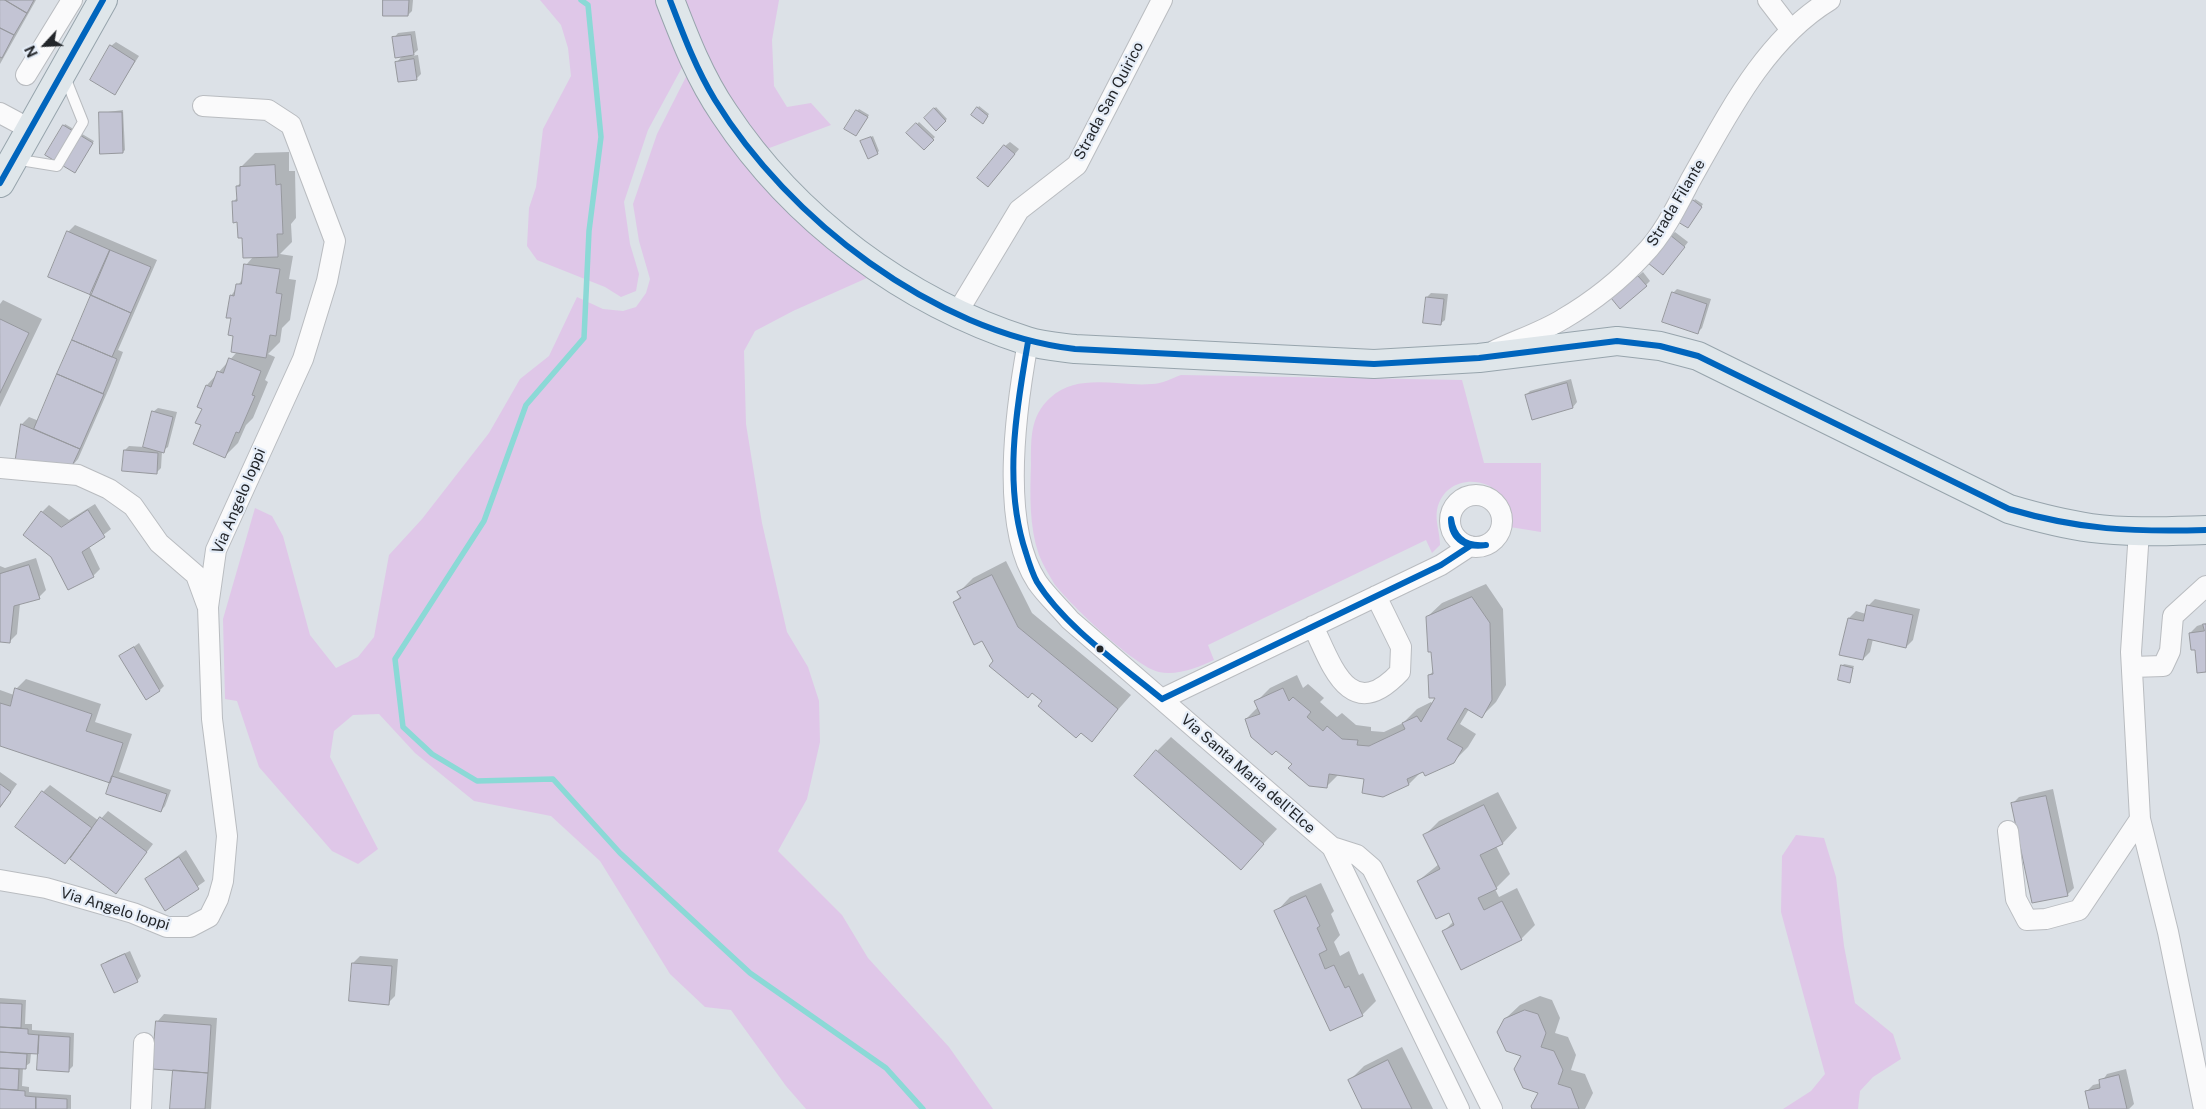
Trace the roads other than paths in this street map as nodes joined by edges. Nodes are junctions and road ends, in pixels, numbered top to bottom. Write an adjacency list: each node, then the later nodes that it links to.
1 (72, 0): 9 (street)
2 (103, 0): 8 (main road)
3 (670, 0): 15 (main road)
4 (1162, 0): 15 (street, Strada San Quirico)
5 (1768, 0): 7 (street)
6 (1830, 0): 7 (street, Strada Filante)
7 (1791, 30): 17 (street, Strada Filante)
8 (62, 70): 12 (main road); 13 (lane)
9 (26, 75)
10 (203, 106): 24 (street, Via Angelo Ioppi)
11 (0, 113): 12 (street)
12 (30, 129): 13 (main road)
13 (13, 159): 14 (main road)
14 (0, 182)
15 (957, 313): 16 (main road)
16 (1028, 342): 17 (main road); 27 (street, Via Santa Maria dell'Elce)
17 (1479, 358): 20 (main road)
18 (0, 468): 24 (street)
19 (2206, 530): 20 (main road)
20 (2139, 531): 26 (street)
21 (1470, 546): 23 (street)
22 (2206, 586): 26 (street)
23 (1376, 596): 25 (street); 25 (street)
24 (208, 607): 31 (street, Via Angelo Ioppi)
25 (1313, 626): 27 (street)
26 (2132, 667): 28 (street)
27 (1162, 699): 30 (street, Via Santa Maria dell'Elce)
28 (2140, 819): 29 (street); 36 (street)
29 (2008, 831)
30 (1332, 847): 34 (street, Via Santa Maria dell'Elce); 35 (street, Via Santa Maria dell'Elce)
31 (1, 885)
32 (144, 1043): 33 (street)
33 (141, 1109)
34 (1459, 1109)
35 (1492, 1109)
36 (2204, 1109)

